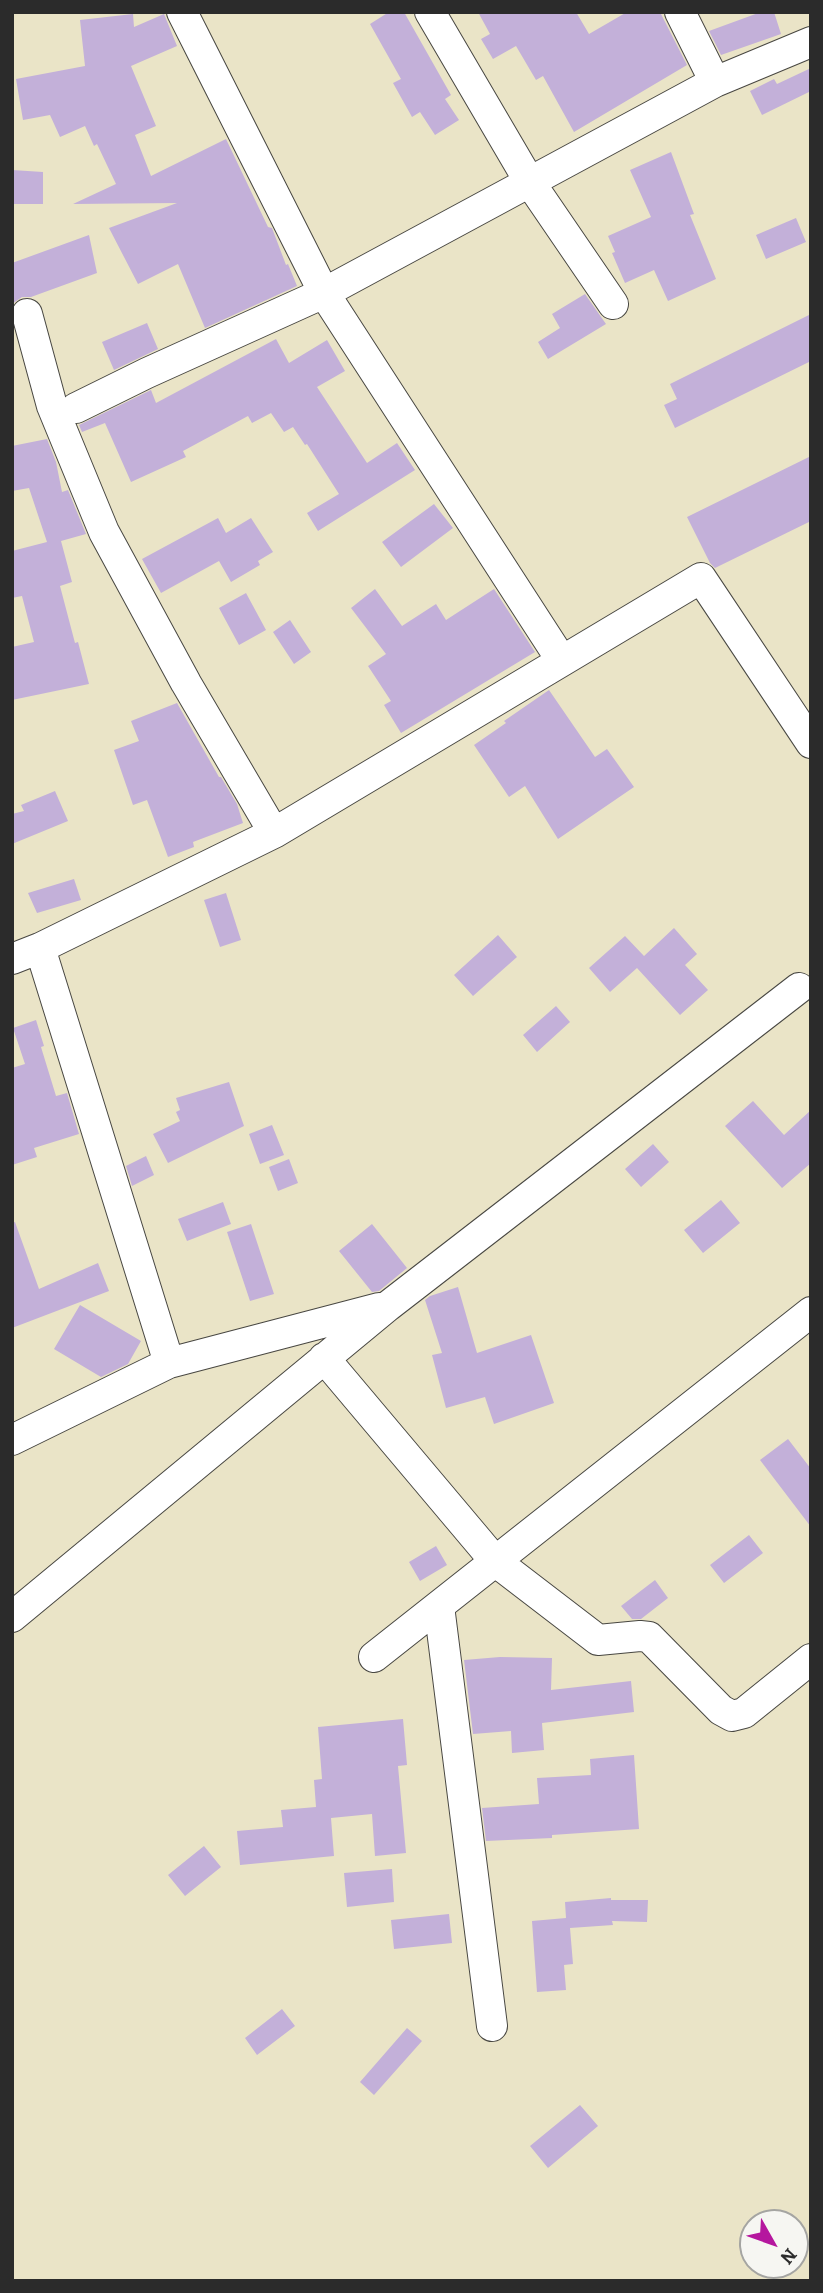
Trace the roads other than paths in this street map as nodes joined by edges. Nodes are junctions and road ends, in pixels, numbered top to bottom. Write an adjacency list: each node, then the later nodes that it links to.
1 (182, 12): 7 (street)
2 (430, 12): 6 (street)
3 (680, 12): 5 (street)
4 (811, 43): 5 (street)
5 (715, 82): 6 (street)
6 (529, 181): 7 (street); 8 (street)
7 (324, 293): 10 (street); 11 (street)
8 (613, 304)
9 (27, 314): 13 (street)
10 (76, 408)
11 (562, 661): 12 (street); 13 (street)
12 (811, 743)
13 (274, 833): 14 (street)
14 (40, 948): 15 (street); 20 (street)
15 (12, 959)
16 (800, 988): 17 (street)
17 (388, 1306): 19 (street); 20 (street)
18 (811, 1312): 22 (street)
19 (324, 1359): 22 (street); 24 (street)
20 (169, 1363): 21 (street)
21 (12, 1440)
22 (495, 1561): 23 (street); 26 (street)
23 (439, 1605): 25 (street); 27 (street)
24 (12, 1618)
25 (374, 1657)
26 (811, 1659)
27 (492, 2026)

